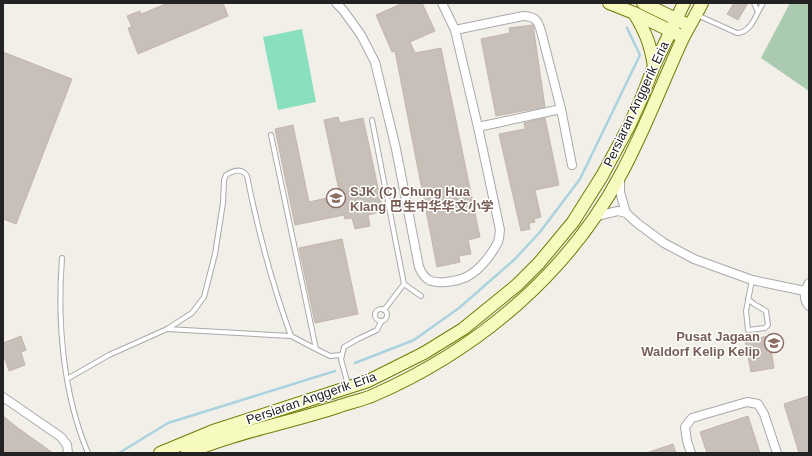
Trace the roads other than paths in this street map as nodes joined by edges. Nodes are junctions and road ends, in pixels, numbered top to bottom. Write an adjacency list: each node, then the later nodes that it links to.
1 (336, 3): 20 (street)
2 (442, 3): 14 (street)
3 (609, 3): 10 (main road)
4 (644, 3): 12 (main road)
5 (684, 3): 12 (main road, Persiaran Anggerik Eria)
6 (702, 3): 11 (main road, Persiaran Anggerik Eria)
7 (754, 3): 9 (lane)
8 (763, 3): 9 (lane)
9 (758, 12): 11 (lane)
10 (634, 13): 15 (main road); 17 (main road)
11 (696, 14): 13 (main road, Persiaran Anggerik Eria)
12 (677, 20): 13 (main road); 15 (main road, Persiaran Anggerik Eria)
13 (690, 26): 16 (main road, Persiaran Anggerik Eria)
14 (455, 30): 18 (street); 20 (street)
15 (671, 31): 16 (main road); 17 (main road, Persiaran Anggerik Eria)
16 (684, 38): 23 (main road, Persiaran Anggerik Eria)
17 (654, 66): 40 (main road, Persiaran Anggerik Eria)
18 (561, 109): 20 (street); 22 (street)
19 (372, 120): 28 (lane)
20 (478, 128)
21 (271, 136): 37 (lane)
22 (572, 165)
23 (620, 176): 24 (street); 25 (main road, Persiaran Anggerik Eria)
24 (626, 213): 25 (street); 27 (street)
25 (596, 216): 45 (main road, Persiaran Anggerik Eria)
26 (62, 258): 39 (lane)
27 (752, 280): 29 (street); 31 (lane)
28 (404, 284): 30 (lane); 33 (lane)
29 (807, 287): 32 (street)
30 (421, 296)
31 (748, 299): 31 (lane)
32 (809, 306)
33 (384, 310): 34 (lane); 34 (lane)
34 (381, 322): 38 (lane)
35 (167, 329): 36 (lane); 36 (lane); 39 (lane)
36 (291, 336): 37 (lane)
37 (316, 349): 38 (lane)
38 (342, 355): 40 (lane)
39 (67, 379): 43 (lane)
40 (349, 388): 44 (main road, Persiaran Anggerik Eria)
41 (3, 397): 42 (street)
42 (68, 453)
43 (88, 453)
44 (160, 453)
45 (187, 453)
46 (691, 453): 47 (street)
47 (777, 453)

